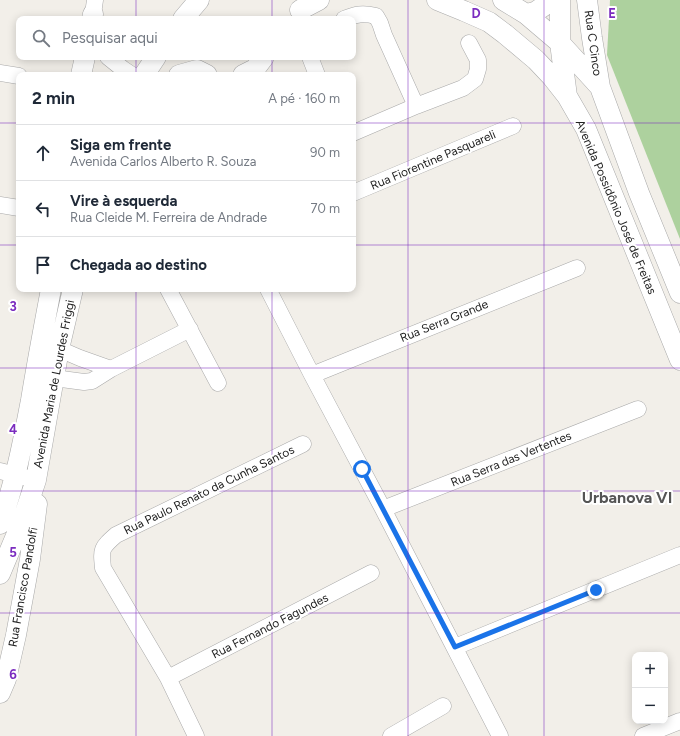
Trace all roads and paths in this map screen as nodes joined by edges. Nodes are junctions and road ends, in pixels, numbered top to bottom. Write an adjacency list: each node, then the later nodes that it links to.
1 (199, 0): 10 (street)
2 (319, 0): 8 (street)
3 (437, 0): 25 (street, Avenida Possidônio José de Freitas)
4 (503, 0): 9 (street)
5 (553, 0): 9 (street)
6 (560, 0): 13 (street)
7 (587, 0): 24 (street, Rua C Cinco)
8 (298, 10)
9 (526, 14): 13 (street)
10 (186, 16)
11 (351, 16): 26 (street)
12 (469, 43): 26 (street)
13 (560, 43): 24 (street); 25 (street)
14 (84, 60): 18 (street)
15 (112, 60): 19 (street)
16 (154, 60): 20 (street)
17 (311, 60): 21 (street)
18 (82, 72)
19 (128, 72)
20 (146, 72)
21 (316, 72)
22 (0, 73): 23 (street)
23 (16, 76)
24 (600, 87): 37 (street)
25 (567, 96): 40 (street, Avenida Possidônio José de Freitas)
26 (416, 106): 28 (street)
27 (512, 126): 29 (street, Rua Fiorentine Pasquareli)
28 (356, 132)
29 (356, 192)
30 (0, 205): 31 (street)
31 (16, 208)
32 (577, 268): 42 (street, Rua Serra Grande)
33 (50, 292): 47 (street, Avenida Maria de Lourdes Friggi)
34 (72, 292): 39 (street, Avenida Maria de Lourdes Friggi)
35 (170, 292): 38 (street)
36 (270, 292): 42 (street)
37 (680, 292)
38 (190, 329): 41 (street); 44 (street)
39 (59, 349): 41 (street); 43 (street, Avenida Maria de Lourdes Friggi)
40 (680, 360)
41 (111, 369): 43 (street)
42 (312, 375): 49 (street)
43 (54, 378): 48 (street, Avenida Maria de Lourdes Friggi)
44 (218, 383)
45 (638, 408): 49 (street, Rua Serra das Vertentes)
46 (303, 444): 55 (street, Rua Paulo Renato da Cunha Santos)
47 (7, 473): 48 (street); 50 (street, Avenida Maria de Lourdes Friggi)
48 (36, 480): 53 (street); 56 (street, Rua Francisco Pandolfi)
49 (383, 509): 54 (street)
50 (0, 524)
51 (680, 555): 54 (street)
52 (371, 573): 55 (street, Rua Fernando Fagundes)
53 (0, 574)
54 (455, 647): 61 (street)
55 (168, 678): 59 (street)
56 (0, 693)
57 (444, 706): 60 (street)
58 (680, 721): 62 (street)
59 (196, 736)
60 (391, 736)
61 (500, 736)
62 (644, 736)

